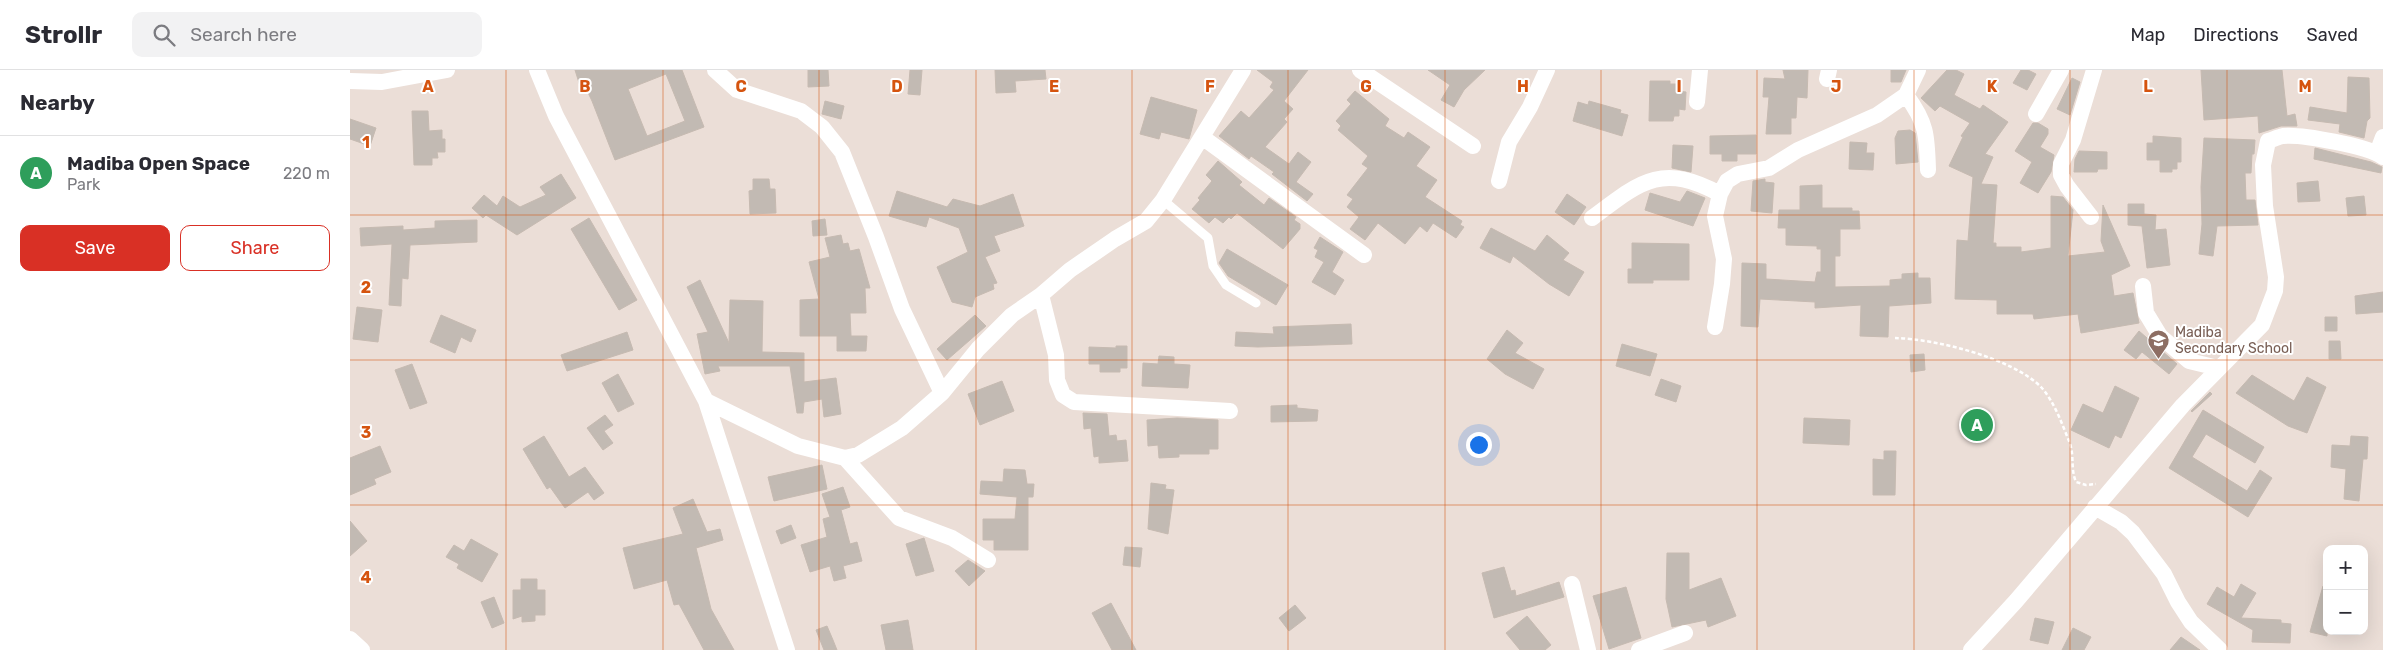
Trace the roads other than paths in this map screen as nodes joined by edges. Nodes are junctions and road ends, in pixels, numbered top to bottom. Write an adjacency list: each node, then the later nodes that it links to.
1 (447, 70): 11 (street)
2 (537, 70): 32 (street)
3 (715, 70): 31 (street)
4 (1243, 70): 15 (street)
5 (1360, 70): 17 (street)
6 (1547, 70): 20 (street)
7 (1700, 70): 13 (street)
8 (1918, 70): 12 (street)
9 (2061, 70): 14 (street)
10 (2094, 70): 23 (street)
11 (350, 81)
12 (1906, 95): 19 (street); 21 (street)
13 (1697, 102)
14 (2036, 114)
15 (1202, 137): 22 (street); 25 (street)
16 (2383, 137): 18 (street)
17 (1472, 146)
18 (2380, 155): 30 (street)
19 (1928, 170)
20 (1499, 181)
21 (1720, 194): 24 (street); 29 (street)
22 (1163, 200): 27 (street); 28 (lane)
23 (2091, 217)
24 (1592, 218)
25 (1364, 255)
26 (2144, 286): 30 (street)
27 (1041, 295): 31 (street); 33 (street)
28 (1256, 303)
29 (1714, 327)
30 (2218, 368): 35 (street)
31 (942, 393): 34 (street)
32 (706, 401): 34 (street); 41 (street)
33 (1230, 411)
34 (844, 458): 36 (street)
35 (2095, 507): 44 (street); 45 (street)
36 (988, 560)
37 (1572, 584): 42 (street)
38 (1685, 633): 43 (street)
39 (350, 639): 40 (street)
40 (362, 650)
41 (786, 650)
42 (1588, 650)
43 (1639, 650)
44 (1971, 650)
45 (2220, 650)

